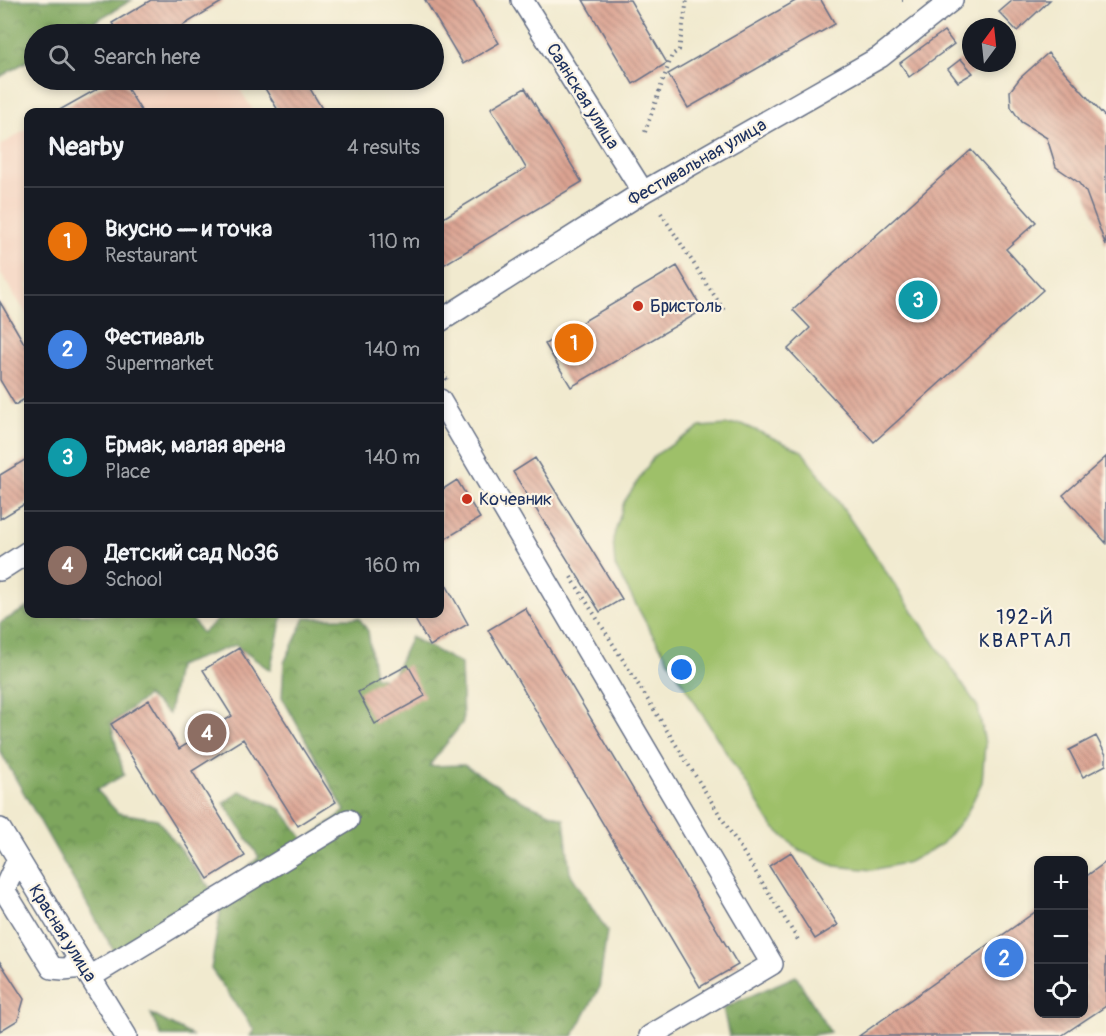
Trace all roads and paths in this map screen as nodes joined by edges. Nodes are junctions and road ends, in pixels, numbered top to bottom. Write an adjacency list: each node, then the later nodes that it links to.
1 (522, 0): 5 (street, Саянская улица)
2 (687, 0): 4 (path)
3 (952, 0): 5 (street, Фестивальная улица)
4 (645, 132)
5 (644, 192): 8 (street, Фестивальная улица)
6 (661, 213): 7 (path)
7 (725, 312)
8 (444, 318)
9 (445, 393): 18 (street)
10 (24, 555): 12 (street)
11 (565, 568): 15 (path)
12 (0, 570)
13 (348, 820): 16 (street)
14 (0, 829): 16 (street, Красная улица)
15 (800, 943)
16 (87, 972): 17 (street, Красная улица)
17 (126, 1036)
18 (650, 1036)

